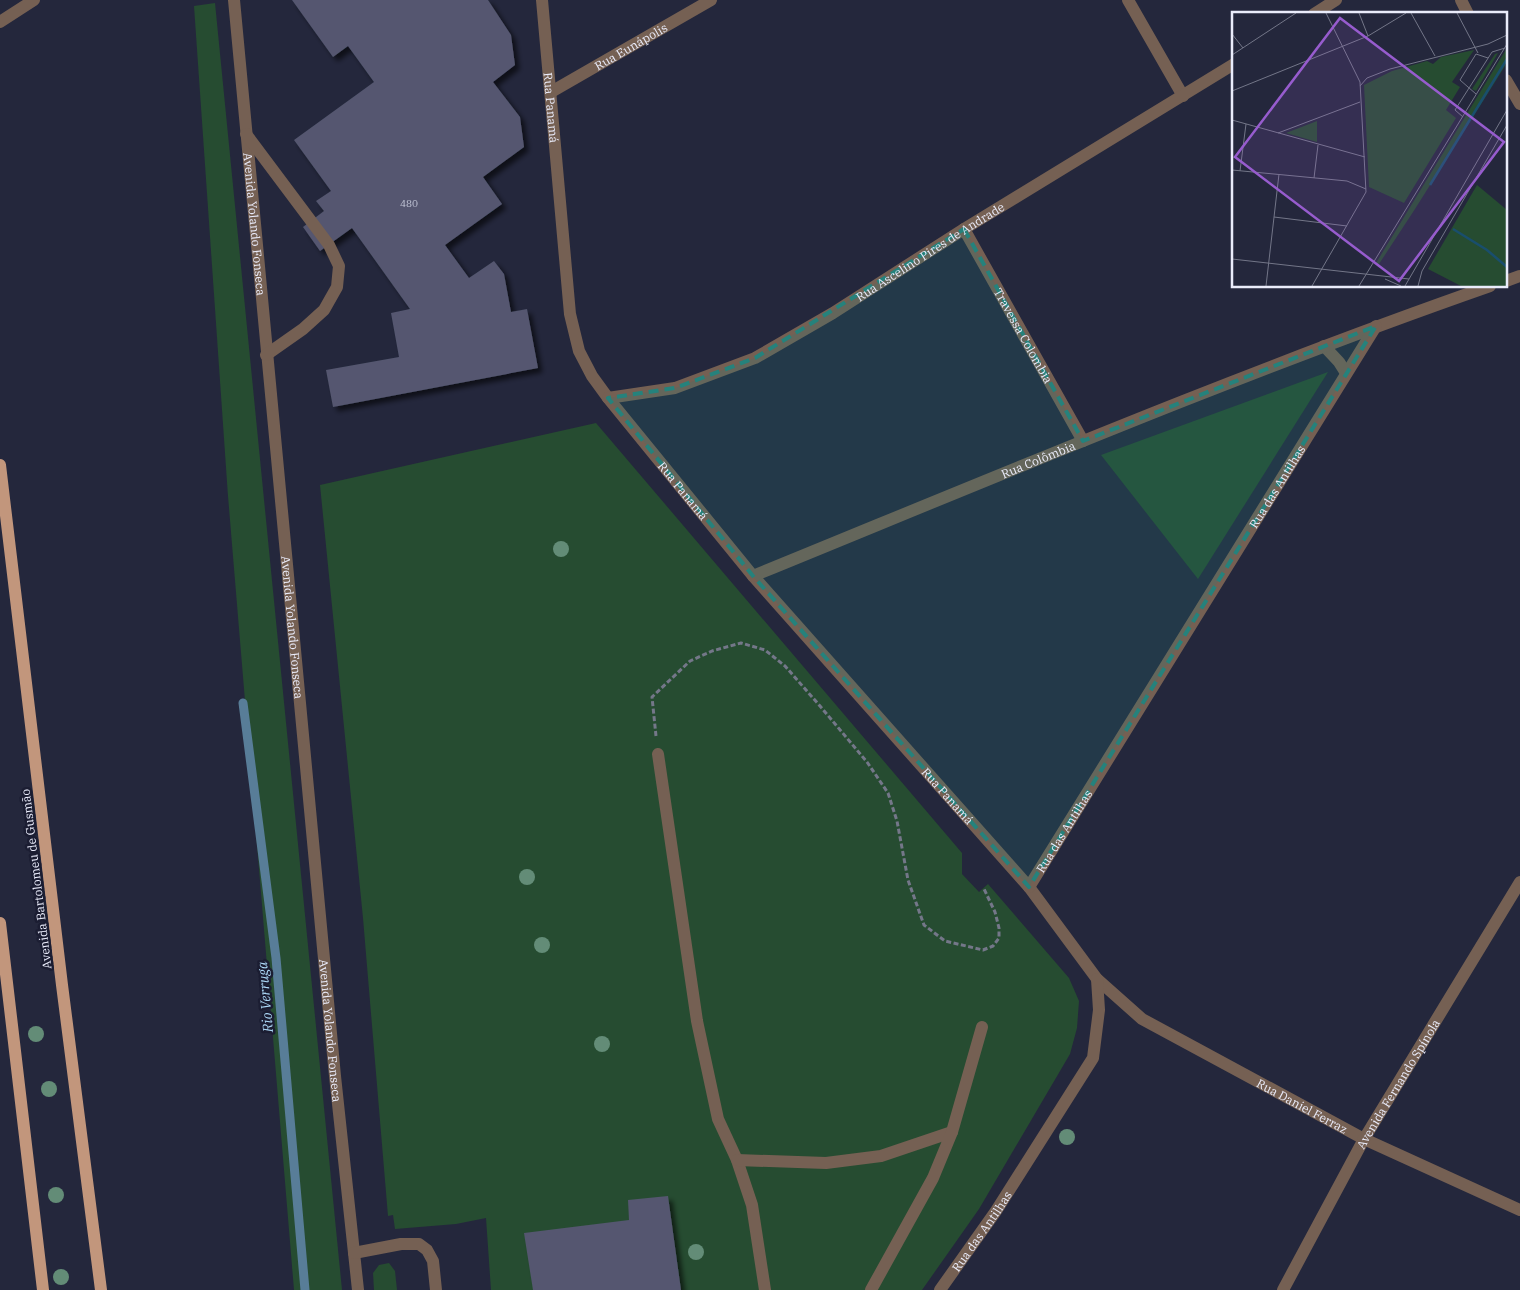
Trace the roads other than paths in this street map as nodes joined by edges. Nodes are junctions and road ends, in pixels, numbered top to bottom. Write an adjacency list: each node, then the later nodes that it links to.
1 (34, 0): 10 (street)
2 (234, 0): 16 (street, Avenida Yolando Fonseca)
3 (542, 0): 13 (street, Rua Panamá)
4 (711, 0): 13 (street, Rua Eunápolis)
5 (1128, 0): 14 (street)
6 (1336, 0): 8 (street)
7 (1461, 0): 9 (street)
8 (1317, 12)
9 (1467, 12)
10 (0, 22)
11 (1232, 65): 14 (street, Rua Ascelino Pires de Andrade)
12 (1508, 83): 15 (street)
13 (551, 92): 25 (street, Rua Panamá)
14 (1183, 96): 17 (street, Rua Ascelino Pires de Andrade)
15 (1520, 104)
16 (246, 134): 23 (street, Avenida Yolando Fonseca); 23 (street)
17 (964, 230): 25 (street, Rua Ascelino Pires de Andrade); 26 (street, Travessa Colombia)
18 (1520, 276): 19 (street)
19 (1508, 280)
20 (1484, 288): 21 (street)
21 (1376, 326): 22 (street); 24 (street, Rua das Antilhas)
22 (1324, 346): 24 (street); 26 (street, Rua Colômbia)
23 (266, 355): 39 (street, Avenida Yolando Fonseca)
24 (1346, 373): 31 (street, Rua das Antilhas)
25 (608, 398): 28 (street, Rua Panamá)
26 (1083, 441): 28 (street, Rua Colômbia)
27 (0, 465): 41 (main road, Avenida Bartolomeu de Gusmão)
28 (754, 576): 31 (street, Rua Panamá)
29 (658, 754): 37 (street)
30 (1520, 882): 36 (street, Avenida Fernando Spínola)
31 (1029, 887): 33 (street, Rua das Antilhas)
32 (0, 927): 40 (main road)
33 (1097, 979): 36 (street, Rua Daniel Ferraz); 46 (street, Rua das Antilhas)
34 (982, 1027): 35 (street)
35 (952, 1132): 37 (street); 45 (street)
36 (1364, 1139): 38 (street, Rua Daniel Ferraz); 47 (street, Avenida Fernando Spínola)
37 (737, 1160): 44 (street)
38 (1520, 1210)
39 (354, 1253): 42 (street, Avenida Yolando Fonseca); 43 (street)
40 (43, 1290)
41 (101, 1290)
42 (358, 1290)
43 (436, 1290)
44 (765, 1290)
45 (871, 1290)
46 (940, 1290)
47 (1283, 1290)

